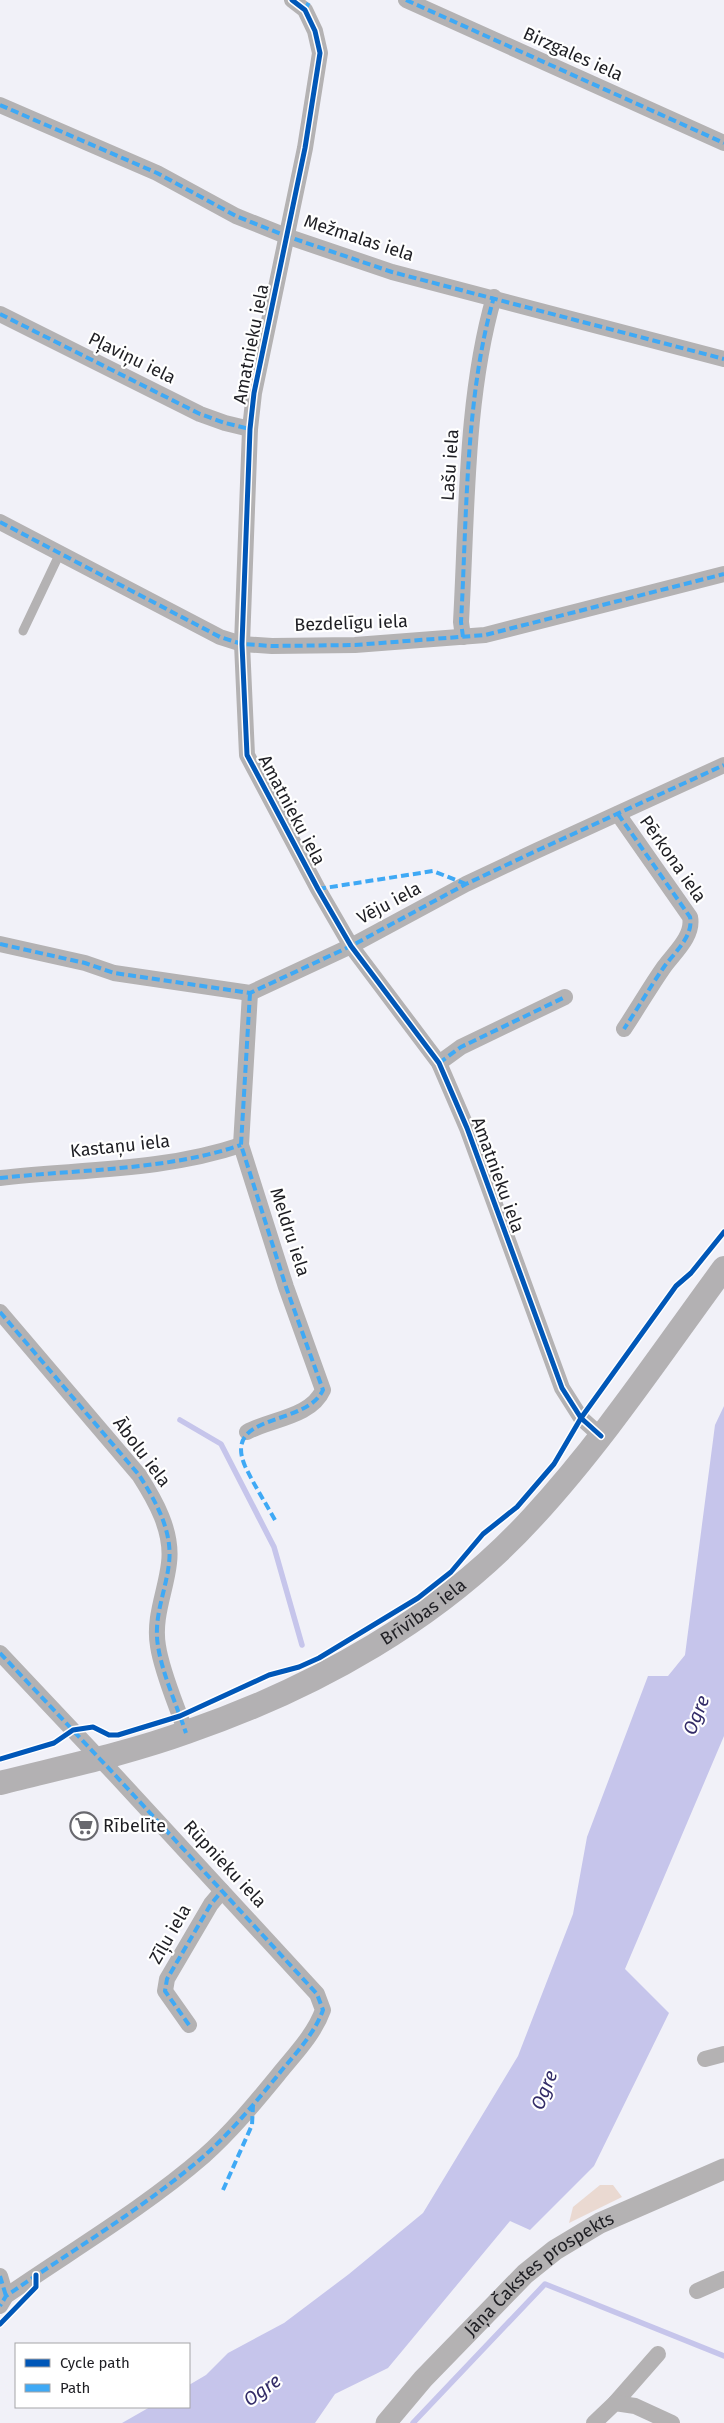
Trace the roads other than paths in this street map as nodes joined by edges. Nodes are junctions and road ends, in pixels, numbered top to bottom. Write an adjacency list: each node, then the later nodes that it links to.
1 (292, 0): 3 (street)
2 (406, 0): 5 (street, Birzgales iela)
3 (308, 5): 6 (street, Amatnieku iela)
4 (0, 105): 6 (street, Mežmalas iela)
5 (724, 144)
6 (286, 236): 7 (street, Mežmalas iela); 10 (street, Amatnieku iela)
7 (494, 297): 9 (street, Mežmalas iela); 15 (street, Lašu iela)
8 (0, 314): 10 (street, Pļaviņu iela)
9 (724, 359)
10 (250, 429): 16 (street, Amatnieku iela)
11 (0, 522): 12 (street, Bezdelīgu iela)
12 (60, 553): 14 (lane); 16 (street, Bezdelīgu iela)
13 (724, 574): 15 (street, Bezdelīgu iela)
14 (23, 631)
15 (463, 637): 16 (street, Bezdelīgu iela)
16 (242, 644): 20 (street, Amatnieku iela)
17 (724, 765): 18 (street, Vēju iela)
18 (618, 814): 20 (street, Vēju iela); 23 (street, Pērkona iela)
19 (0, 944): 21 (street)
20 (351, 946): 21 (street, Vēju iela); 24 (street, Amatnieku iela)
21 (250, 993): 25 (street, Meldru iela)
22 (565, 997): 24 (street)
23 (624, 1028)
24 (439, 1063): 30 (street, Amatnieku iela)
25 (241, 1145): 26 (street, Kastaņu iela); 29 (street, Meldru iela)
26 (0, 1178)
27 (724, 1268): 30 (main road, Brīvības iela)
28 (0, 1312): 32 (street, Ābolu iela)
29 (247, 1432)
30 (601, 1436): 32 (main road, Brīvības iela)
31 (0, 1653): 33 (street, Rūpnieku iela)
32 (186, 1733): 33 (main road, Brīvības iela)
33 (100, 1758): 34 (main road, Brīvības iela); 35 (street, Rūpnieku iela)
34 (0, 1783)
35 (222, 1891): 36 (street, Zīļu iela); 43 (street, Rūpnieku iela)
36 (189, 2025)
37 (724, 2054): 38 (street)
38 (705, 2059)
39 (724, 2169): 46 (street, Jāņa Čakstes prospekts)
40 (0, 2276): 43 (street)
41 (724, 2279): 42 (street)
42 (697, 2291)
43 (3, 2301)
44 (658, 2354): 45 (street)
45 (615, 2403): 47 (street); 48 (street)
46 (386, 2423)
47 (594, 2423)
48 (672, 2423)

